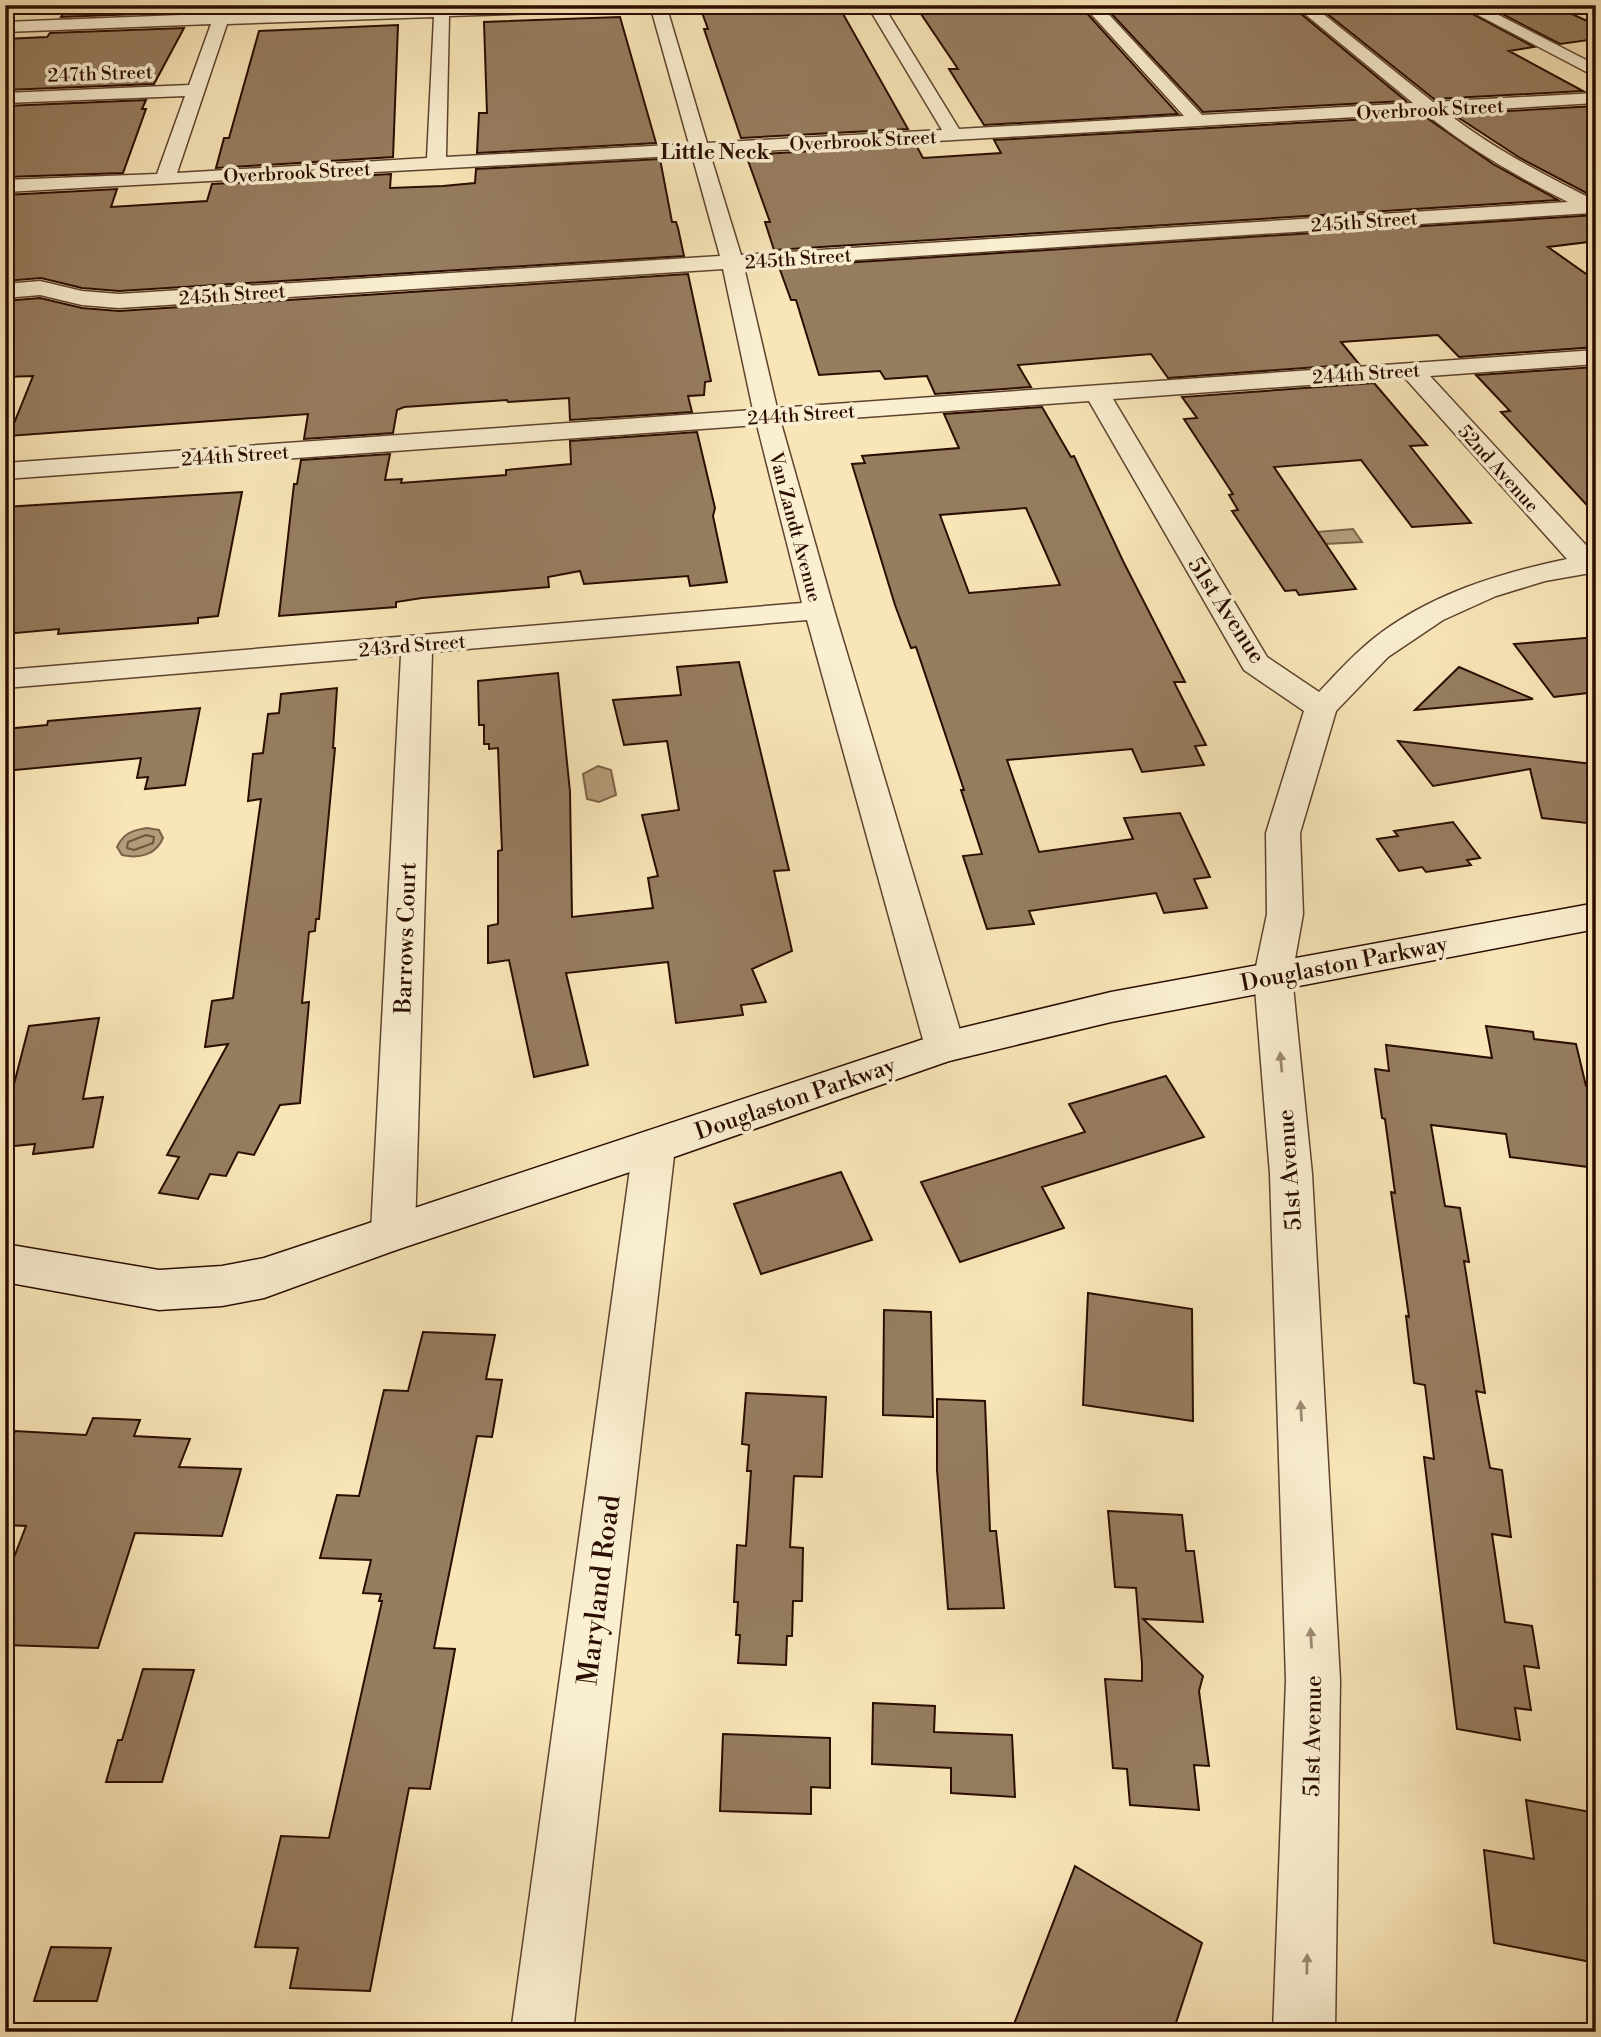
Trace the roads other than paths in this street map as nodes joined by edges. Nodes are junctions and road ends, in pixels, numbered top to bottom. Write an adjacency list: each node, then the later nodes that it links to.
1 (629, 5): 7 (street)
2 (658, 5): 20 (street, Van Zandt Avenue)
3 (875, 5): 19 (street)
4 (1091, 5): 18 (street)
5 (1302, 5): 17 (street)
6 (1467, 5): 13 (street)
7 (442, 8): 9 (street); 21 (street)
8 (36, 12): 12 (street)
9 (259, 12): 10 (street)
10 (220, 21): 12 (street); 14 (street)
11 (5, 27): 12 (street)
12 (25, 27)
13 (1596, 72)
14 (196, 90): 15 (street, 247th Street); 22 (street)
15 (5, 98)
16 (1596, 98): 17 (street, Overbrook Street)
17 (1430, 109): 18 (street, Overbrook Street); 24 (street)
18 (1199, 122): 19 (street, Overbrook Street)
19 (954, 135): 20 (street, Overbrook Street)
20 (700, 150): 21 (street, Overbrook Street); 25 (street, Van Zandt Avenue)
21 (436, 164): 22 (street, Overbrook Street)
22 (165, 179): 23 (street, Overbrook Street)
23 (5, 186)
24 (1594, 208): 25 (street, 245th Street)
25 (733, 262): 26 (street, 245th Street); 30 (street, Van Zandt Avenue)
26 (5, 291)
27 (1596, 357): 28 (street, 244th Street)
28 (1411, 370): 29 (street, 244th Street); 32 (street, 52nd Avenue)
29 (1097, 393): 30 (street, 244th Street); 36 (street, 51st Avenue)
30 (767, 416): 31 (street, 244th Street); 33 (street, Van Zandt Avenue)
31 (5, 471)
32 (1591, 565): 36 (street)
33 (819, 610): 34 (street, 243rd Street); 39 (street, Van Zandt Avenue)
34 (417, 645): 35 (street, 243rd Street); 41 (street, Barrows Court)
35 (5, 679)
36 (1321, 708): 38 (street, 51st Avenue)
37 (1592, 920): 38 (street, Douglaston Parkway)
38 (1273, 976): 39 (street, Douglaston Parkway); 44 (street, 51st Avenue, one-way to 38)
39 (944, 1047): 40 (street, Douglaston Parkway)
40 (654, 1147): 41 (street, Douglaston Parkway); 43 (street, Maryland Road)
41 (393, 1232): 42 (street, Douglaston Parkway)
42 (6, 1266)
43 (542, 2032)
44 (1304, 2032)

